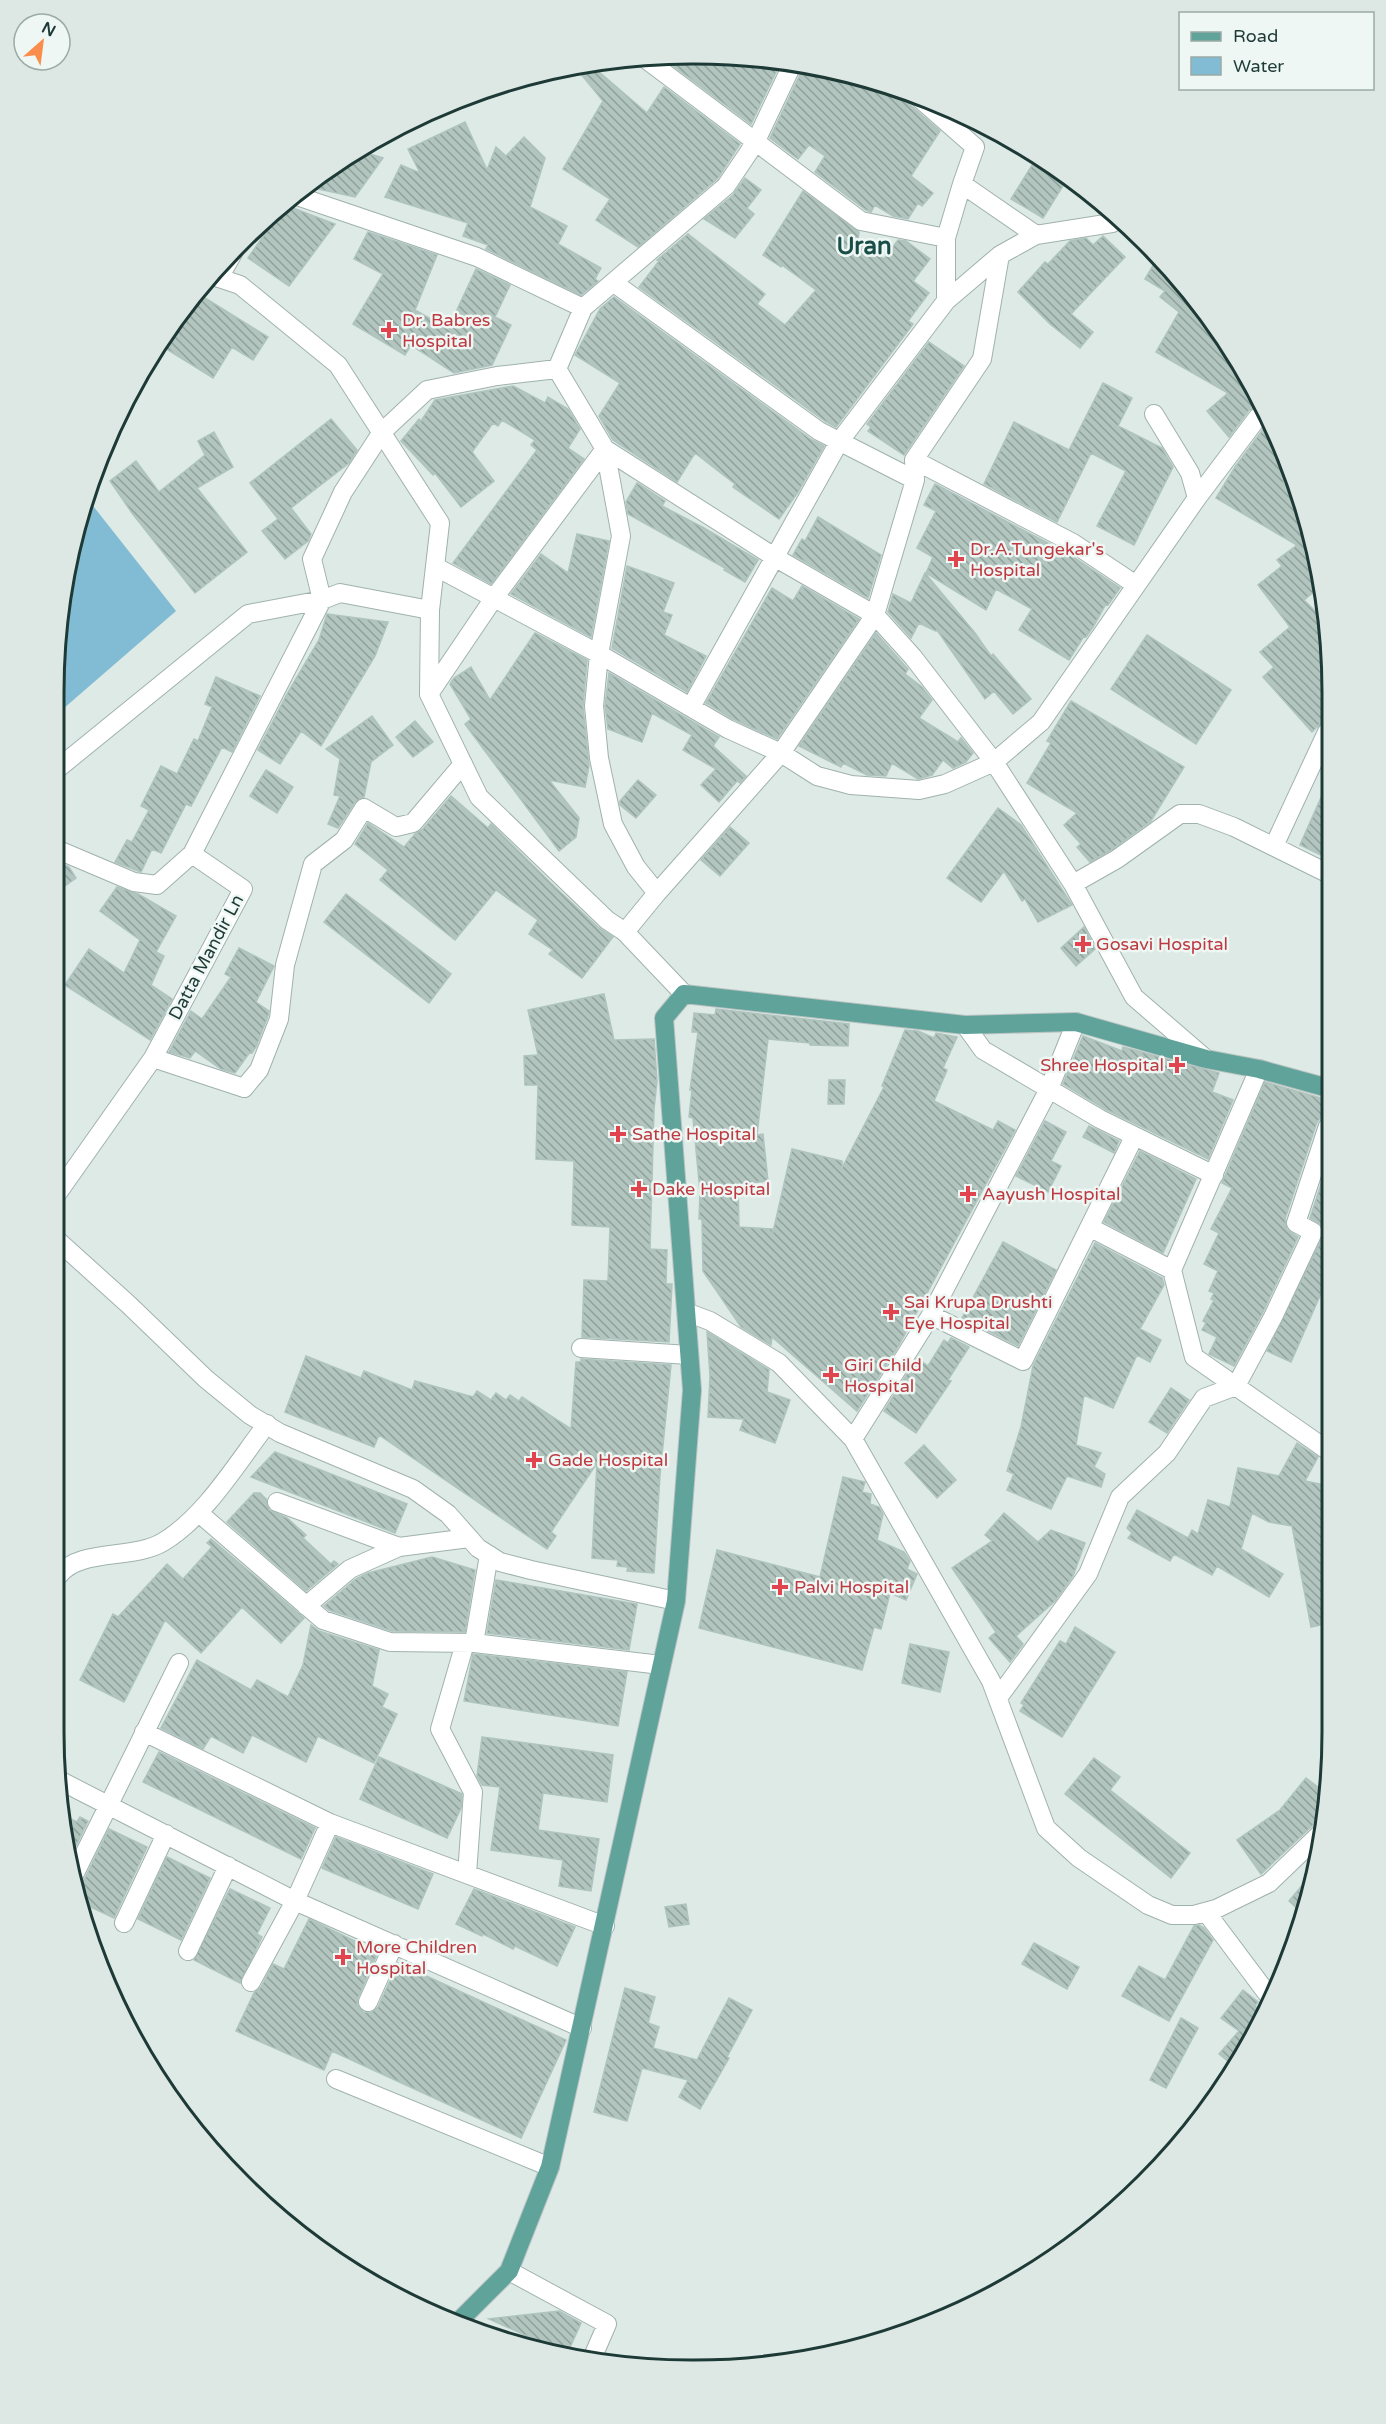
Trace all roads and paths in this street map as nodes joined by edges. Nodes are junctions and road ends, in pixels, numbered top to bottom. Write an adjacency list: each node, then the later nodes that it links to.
1 (655, 66): 4 (street)
2 (789, 72): 4 (street)
3 (936, 113): 5 (street)
4 (755, 143): 9 (street); 12 (street)
5 (962, 184): 8 (street); 9 (street)
6 (305, 199): 14 (street)
7 (1110, 223): 8 (street)
8 (1036, 235): 10 (street)
9 (946, 238): 13 (street)
10 (1000, 255): 13 (street); 21 (street)
11 (220, 279): 18 (street)
12 (614, 283): 14 (street); 19 (street)
13 (946, 301): 19 (street)
14 (583, 308): 15 (street)
15 (557, 369): 18 (street); 20 (street)
16 (1154, 414): 23 (street)
17 (1258, 417): 23 (street)
18 (382, 432): 25 (street); 28 (street)
19 (839, 442): 22 (street); 24 (street)
20 (605, 449): 24 (street); 27 (street); 31 (street)
21 (914, 460): 22 (street); 26 (street)
22 (915, 480): 30 (street)
23 (1197, 498): 26 (street)
24 (776, 558): 30 (street); 33 (street)
25 (436, 567): 27 (street); 29 (street)
26 (1136, 585): 36 (street)
27 (494, 598): 31 (street); 32 (street)
28 (322, 600): 29 (street); 37 (street); 41 (street)
29 (430, 610): 32 (street)
30 (875, 615): 35 (street); 36 (street)
31 (599, 654): 33 (street); 44 (street)
32 (429, 694): 38 (street)
33 (692, 707): 35 (street)
34 (1322, 743): 39 (street)
35 (781, 753): 36 (street); 44 (street)
36 (994, 762): 43 (street)
37 (64, 764)
38 (463, 764): 45 (street); 49 (street)
39 (1274, 846): 42 (street); 43 (street)
40 (64, 852): 41 (street)
41 (192, 854): 49 (street, Datta Mandir Ln)
42 (1322, 870)
43 (1073, 884): 50 (street)
44 (657, 893): 45 (street)
45 (625, 932): 46 (street)
46 (684, 994): 48 (main road); 61 (main road)
47 (1076, 1022): 48 (main road); 50 (main road); 53 (street)
48 (965, 1025): 53 (street)
49 (153, 1058): 57 (street, Datta Mandir Ln)
50 (1206, 1059): 51 (main road)
51 (1259, 1069): 52 (main road); 56 (street)
52 (1322, 1086)
53 (1049, 1089): 54 (street); 62 (street)
54 (1134, 1137): 56 (street); 58 (street)
55 (1322, 1144): 65 (street)
56 (1214, 1175): 60 (street)
57 (64, 1184)
58 (1091, 1228): 60 (street); 62 (street)
59 (64, 1246): 66 (street)
60 (1172, 1270): 65 (street)
61 (686, 1312): 64 (main road); 67 (street)
62 (932, 1315): 67 (street)
63 (581, 1348): 64 (street)
64 (689, 1355): 75 (main road)
65 (1236, 1386): 68 (street); 80 (street)
66 (267, 1424): 70 (street); 71 (street)
67 (853, 1439): 80 (street)
68 (1322, 1446)
69 (276, 1502): 72 (street)
70 (199, 1513): 74 (street); 76 (street)
71 (469, 1538): 72 (street); 73 (street)
72 (399, 1547): 76 (street)
73 (489, 1555): 75 (street); 77 (street)
74 (64, 1568)
75 (676, 1601): 79 (main road)
76 (306, 1606): 77 (street)
77 (469, 1643): 79 (street); 89 (street)
78 (179, 1663): 81 (street)
79 (661, 1665): 93 (main road)
80 (998, 1698): 91 (street)
81 (144, 1732): 83 (street); 84 (street)
82 (67, 1784): 83 (street)
83 (109, 1805): 85 (street); 87 (street)
84 (330, 1823): 89 (street); 90 (street)
85 (166, 1834): 88 (street); 92 (street)
86 (1311, 1843): 91 (street)
87 (79, 1864)
88 (228, 1866): 90 (street); 95 (street)
89 (467, 1874): 93 (street)
90 (296, 1901): 94 (street); 96 (street)
91 (1206, 1912): 97 (street)
92 (124, 1923)
93 (605, 1926): 99 (main road)
94 (394, 1944): 98 (street); 99 (street)
95 (188, 1951)
96 (251, 1982)
97 (1265, 1991)
98 (368, 2002)
99 (582, 2028): 101 (main road)
100 (336, 2079): 101 (street)
101 (550, 2167): 102 (main road)
102 (509, 2271): 103 (main road); 104 (street)
103 (464, 2316)
104 (595, 2351)

